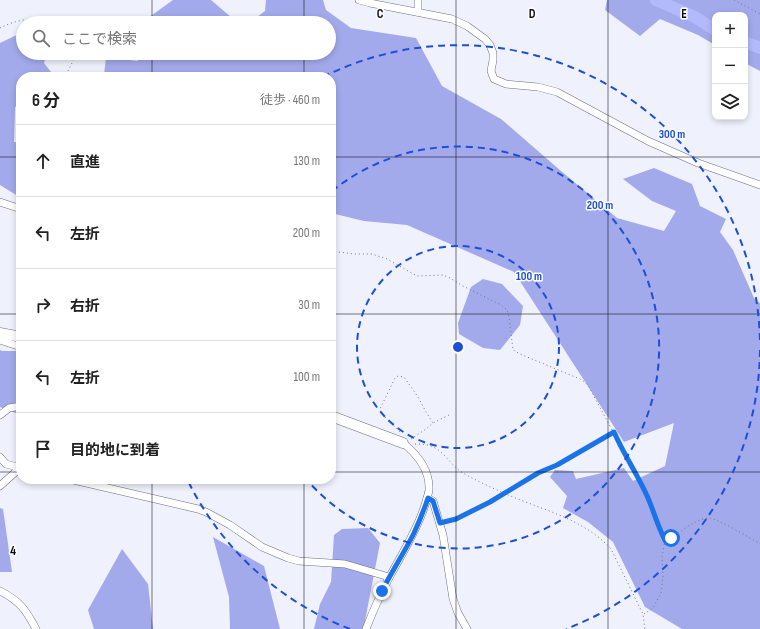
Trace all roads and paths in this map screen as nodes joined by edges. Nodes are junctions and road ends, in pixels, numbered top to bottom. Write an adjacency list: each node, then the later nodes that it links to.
1 (359, 0): 4 (street)
2 (734, 0): 5 (path)
3 (418, 2): 4 (street)
4 (418, 12): 10 (street)
5 (760, 14)
6 (16, 22): 7 (path)
7 (0, 28)
8 (74, 60): 9 (path)
9 (68, 72)
10 (760, 185)
11 (0, 202): 12 (street)
12 (16, 207)
13 (336, 252): 24 (path)
14 (0, 333): 15 (street)
15 (16, 336)
16 (0, 340): 17 (street)
17 (16, 345)
18 (16, 407): 19 (street)
19 (1, 413)
20 (450, 415): 22 (path)
21 (336, 418): 25 (street)
22 (433, 423): 23 (path); 25 (path)
23 (400, 431)
24 (614, 432): 31 (path); 34 (path)
25 (407, 445): 31 (path); 32 (street)
26 (0, 457): 27 (street)
27 (16, 467)
28 (16, 472): 30 (street)
29 (90, 484): 36 (street)
30 (0, 486)
31 (503, 493): 33 (path); 38 (path)
32 (428, 498): 33 (street); 36 (street)
33 (440, 523): 41 (street)
34 (665, 540): 35 (path); 38 (path)
35 (760, 544)
36 (389, 577): 40 (street)
37 (0, 591): 39 (street)
38 (643, 614): 42 (path)
39 (36, 629)
40 (366, 629)
41 (467, 629)
42 (645, 629)

